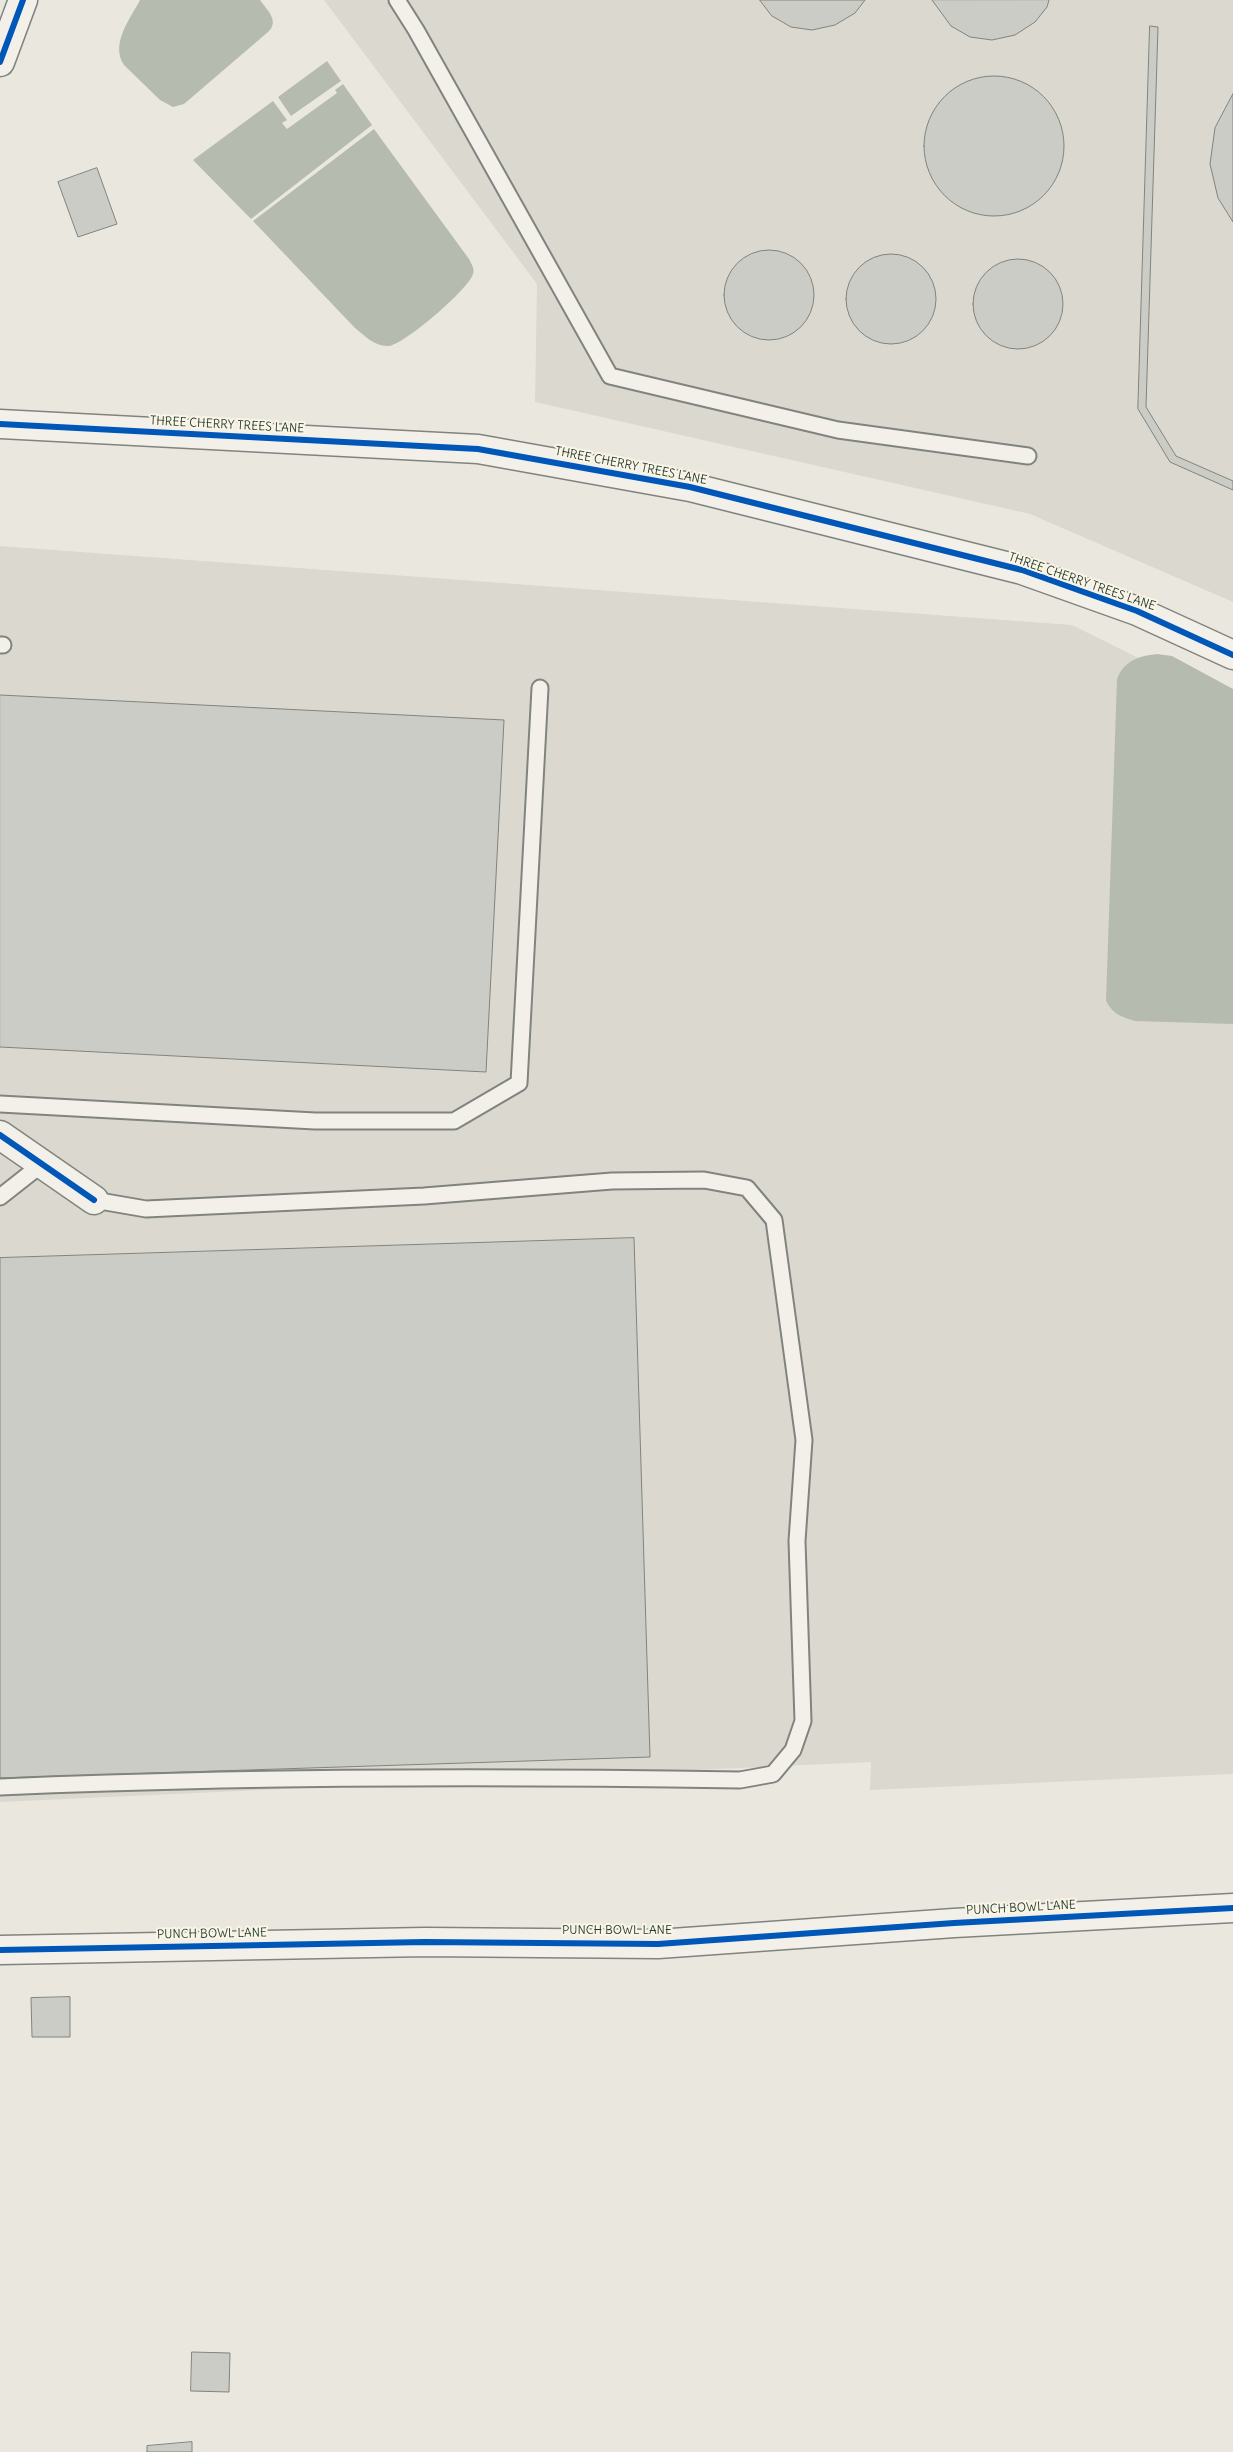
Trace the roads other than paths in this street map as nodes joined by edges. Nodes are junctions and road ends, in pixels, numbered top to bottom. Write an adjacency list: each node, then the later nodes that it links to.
1 (23, 0): 3 (street)
2 (397, 0): 5 (lane)
3 (0, 62)
4 (0, 424): 6 (street, THREE CHERRY TREES LANE)
5 (1028, 456)
6 (1233, 655)
7 (540, 688): 8 (lane)
8 (0, 1104)
9 (0, 1134): 10 (street)
10 (42, 1164): 11 (lane); 12 (street)
11 (0, 1197)
12 (94, 1200): 13 (lane)
13 (0, 1787)
14 (1233, 1908): 15 (street, PUNCH BOWL LANE)
15 (0, 1950)

